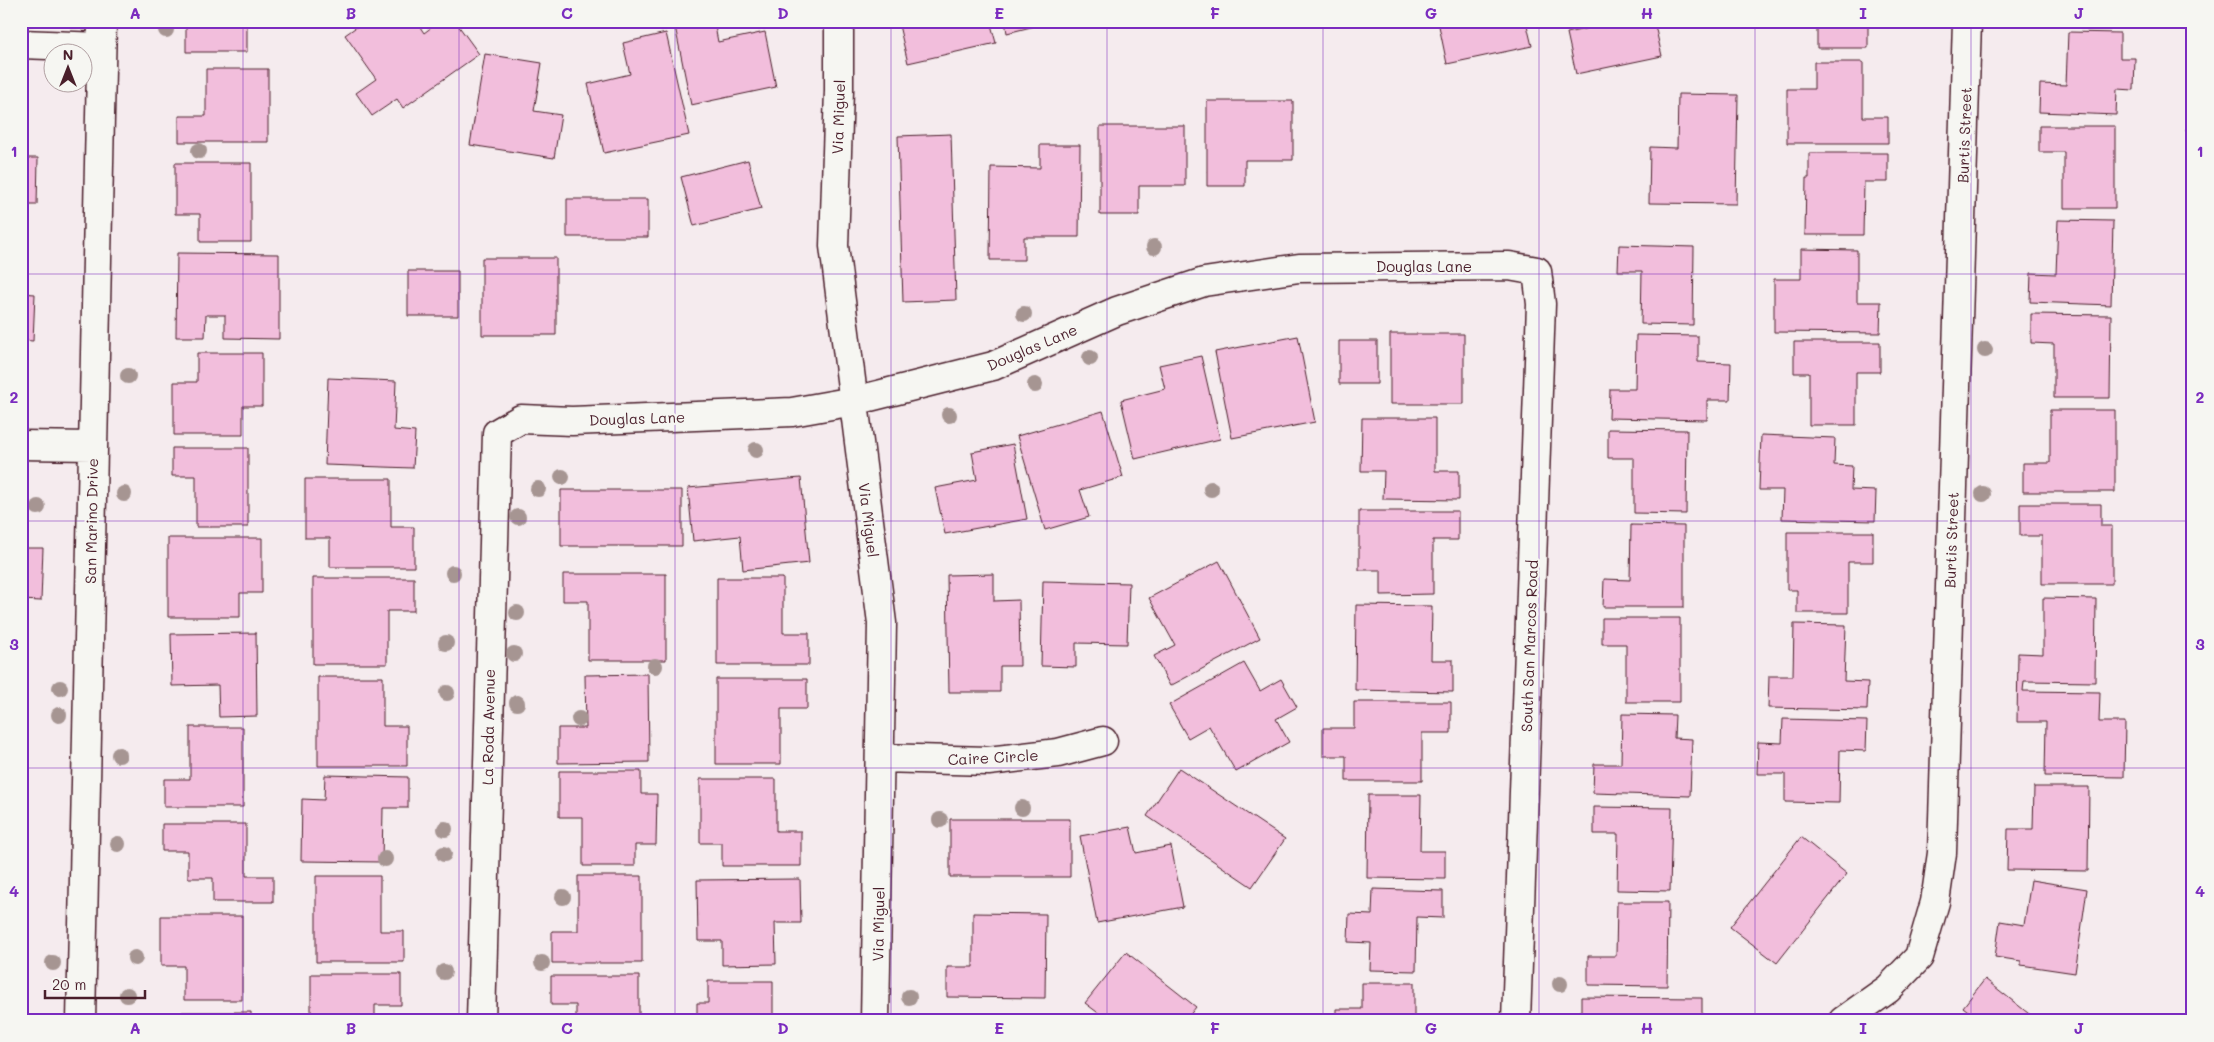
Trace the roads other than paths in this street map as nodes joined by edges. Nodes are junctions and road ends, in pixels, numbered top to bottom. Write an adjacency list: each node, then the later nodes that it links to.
1 (839, 21): 6 (street, Via Miguel)
2 (1967, 21): 16 (street, Burtis Street)
3 (102, 34): 4 (street); 9 (street, San Marino Drive)
4 (21, 44)
5 (1537, 272): 6 (street, Douglas Lane); 15 (street, South San Marcos Road)
6 (854, 400): 7 (street, Douglas Lane); 11 (street, Via Miguel)
7 (497, 433): 13 (street, La Roda Avenue)
8 (21, 445): 9 (street)
9 (92, 446): 12 (street, San Marino Drive)
10 (1103, 741): 11 (street, Caire Circle)
11 (881, 758): 14 (street, Via Miguel)
12 (81, 1021)
13 (481, 1021)
14 (875, 1021)
15 (1516, 1021)
16 (1843, 1021)

